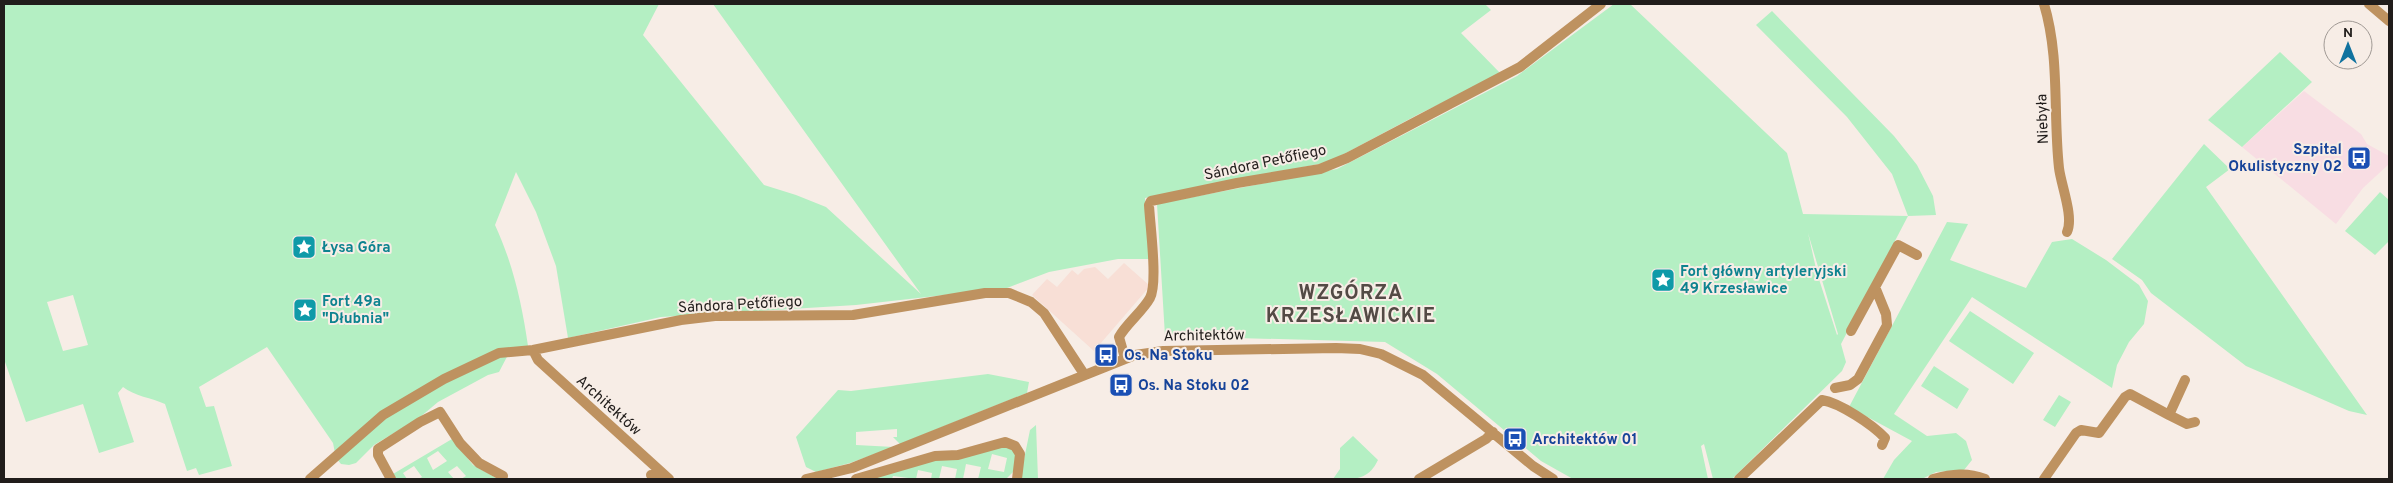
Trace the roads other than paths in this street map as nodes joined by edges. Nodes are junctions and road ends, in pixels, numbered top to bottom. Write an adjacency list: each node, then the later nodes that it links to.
1 (1601, 4): 10 (street, Sándora Petőfiego)
2 (2044, 4): 5 (street, Niebyła)
3 (2369, 4): 4 (street)
4 (2389, 20)
5 (2067, 232)
6 (1917, 255): 7 (street)
7 (1875, 287): 8 (street); 13 (street)
8 (1851, 331)
9 (533, 350): 11 (street, Sándora Petőfiego); 21 (street, Sándora Petőfiego); 23 (street, Architektów)
10 (1125, 358): 11 (street, Architektów); 16 (street, Architektów)
11 (1084, 374): 24 (street, Architektów)
12 (2185, 380): 14 (street)
13 (1835, 388)
14 (2169, 415): 15 (street); 31 (street)
15 (2195, 422)
16 (1493, 432): 18 (street, Architektów); 26 (street)
17 (1882, 445): 28 (street)
18 (1537, 475): 27 (street, Architektów)
19 (503, 476): 22 (street)
20 (1016, 478): 25 (street)
21 (310, 479)
22 (391, 479)
23 (669, 479)
24 (806, 479)
25 (856, 479)
26 (1419, 479)
27 (1553, 479)
28 (1739, 479)
29 (1933, 479): 30 (street)
30 (1986, 479)
31 (2044, 479)

